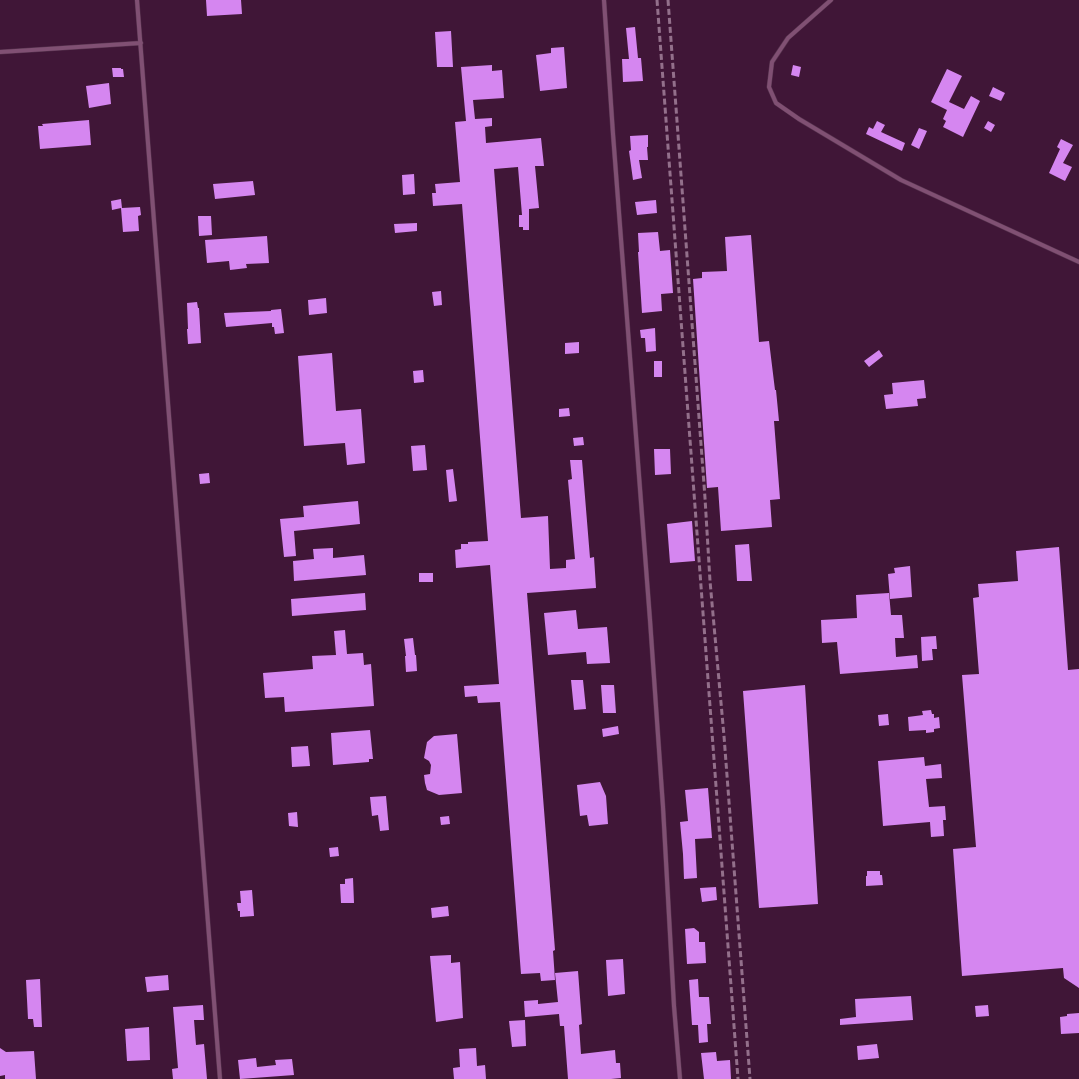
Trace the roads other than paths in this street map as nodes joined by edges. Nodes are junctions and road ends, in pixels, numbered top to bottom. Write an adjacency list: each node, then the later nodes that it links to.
1 (137, 0): 4 (lane)
2 (604, 0): 8 (lane)
3 (831, 0): 6 (lane)
4 (141, 43): 5 (lane); 7 (lane)
5 (0, 52)
6 (1079, 262)
7 (220, 1079)
8 (680, 1079)

